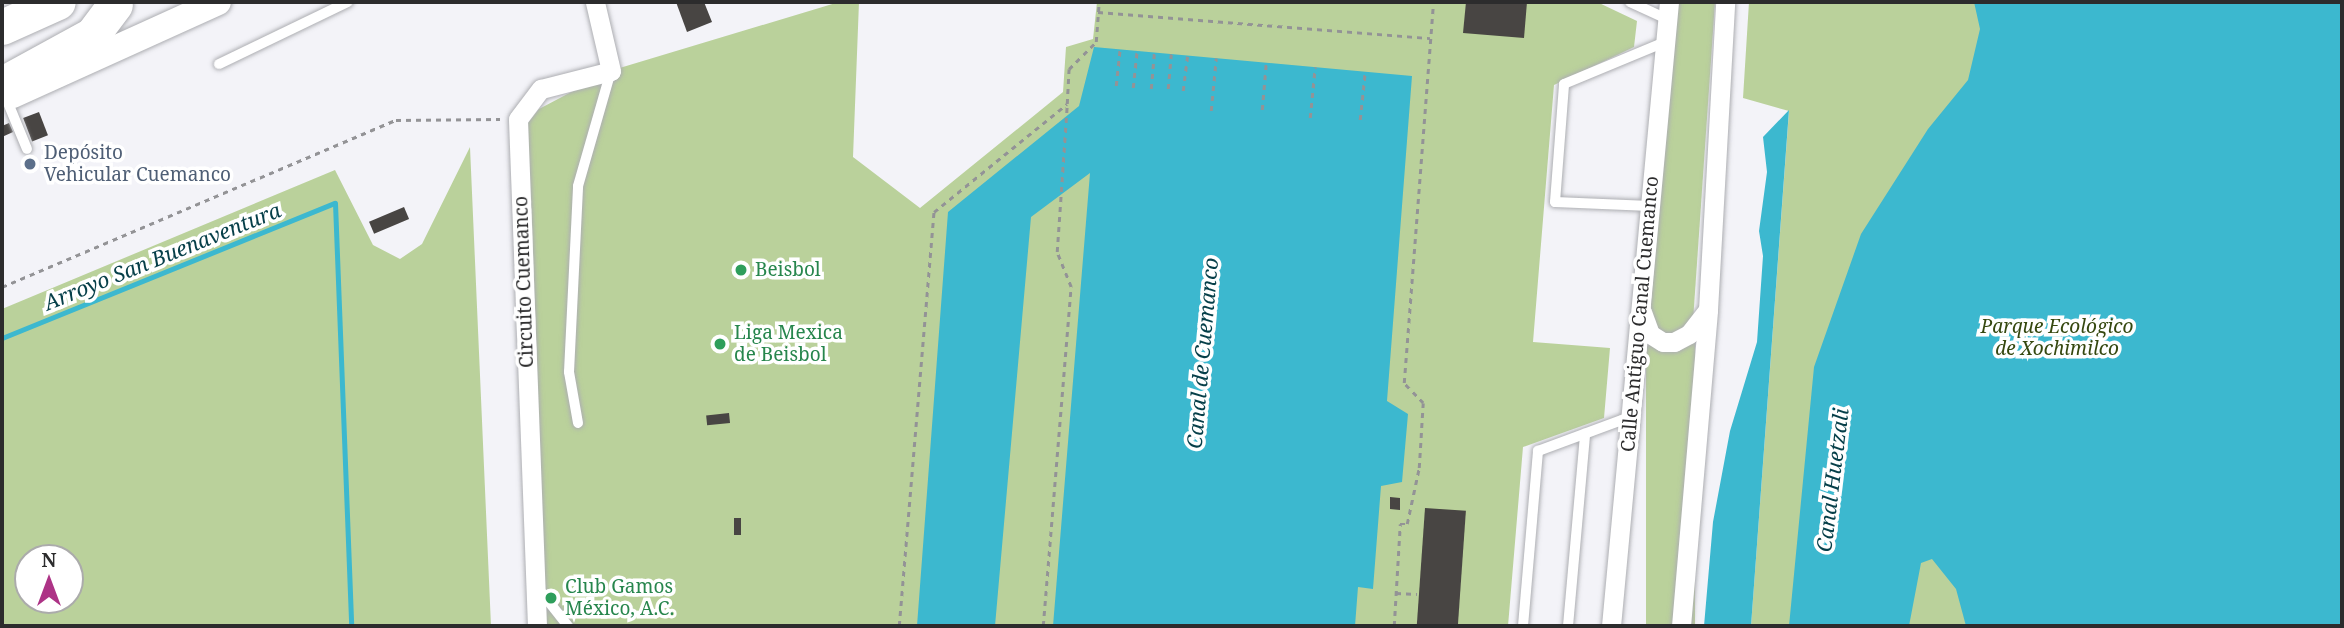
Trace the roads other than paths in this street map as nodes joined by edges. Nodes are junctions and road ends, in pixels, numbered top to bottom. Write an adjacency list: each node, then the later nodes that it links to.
1 (58, 2): 9 (highway)
2 (218, 2): 14 (main road)
3 (348, 2): 12 (lane)
4 (595, 2): 13 (street)
5 (1630, 2): 8 (lane)
6 (1725, 2): 18 (street)
7 (119, 4): 11 (highway); 14 (highway)
8 (1668, 10): 10 (street, Calle Antiguo Canal Cuemanco)
9 (2, 27)
10 (1665, 42): 16 (street, Calle Antiguo Canal Cuemanco); 16 (lane)
11 (2, 56)
12 (219, 64)
13 (611, 71): 20 (lane); 22 (street, Circuito Cuemanco)
14 (3, 94): 15 (lane)
15 (27, 149)
16 (1650, 206): 17 (street, Calle Antiguo Canal Cuemanco)
17 (1641, 307): 18 (street); 19 (street, Calle Antiguo Canal Cuemanco)
18 (1708, 310): 28 (street)
19 (1630, 417): 21 (lane); 27 (street, Calle Antiguo Canal Cuemanco)
20 (578, 423)
21 (1585, 434): 25 (lane); 26 (lane)
22 (535, 585): 23 (street, Circuito Cuemanco); 24 (lane)
23 (539, 621)
24 (568, 626)
25 (1523, 626)
26 (1568, 626)
27 (1611, 626)
28 (1681, 626)

